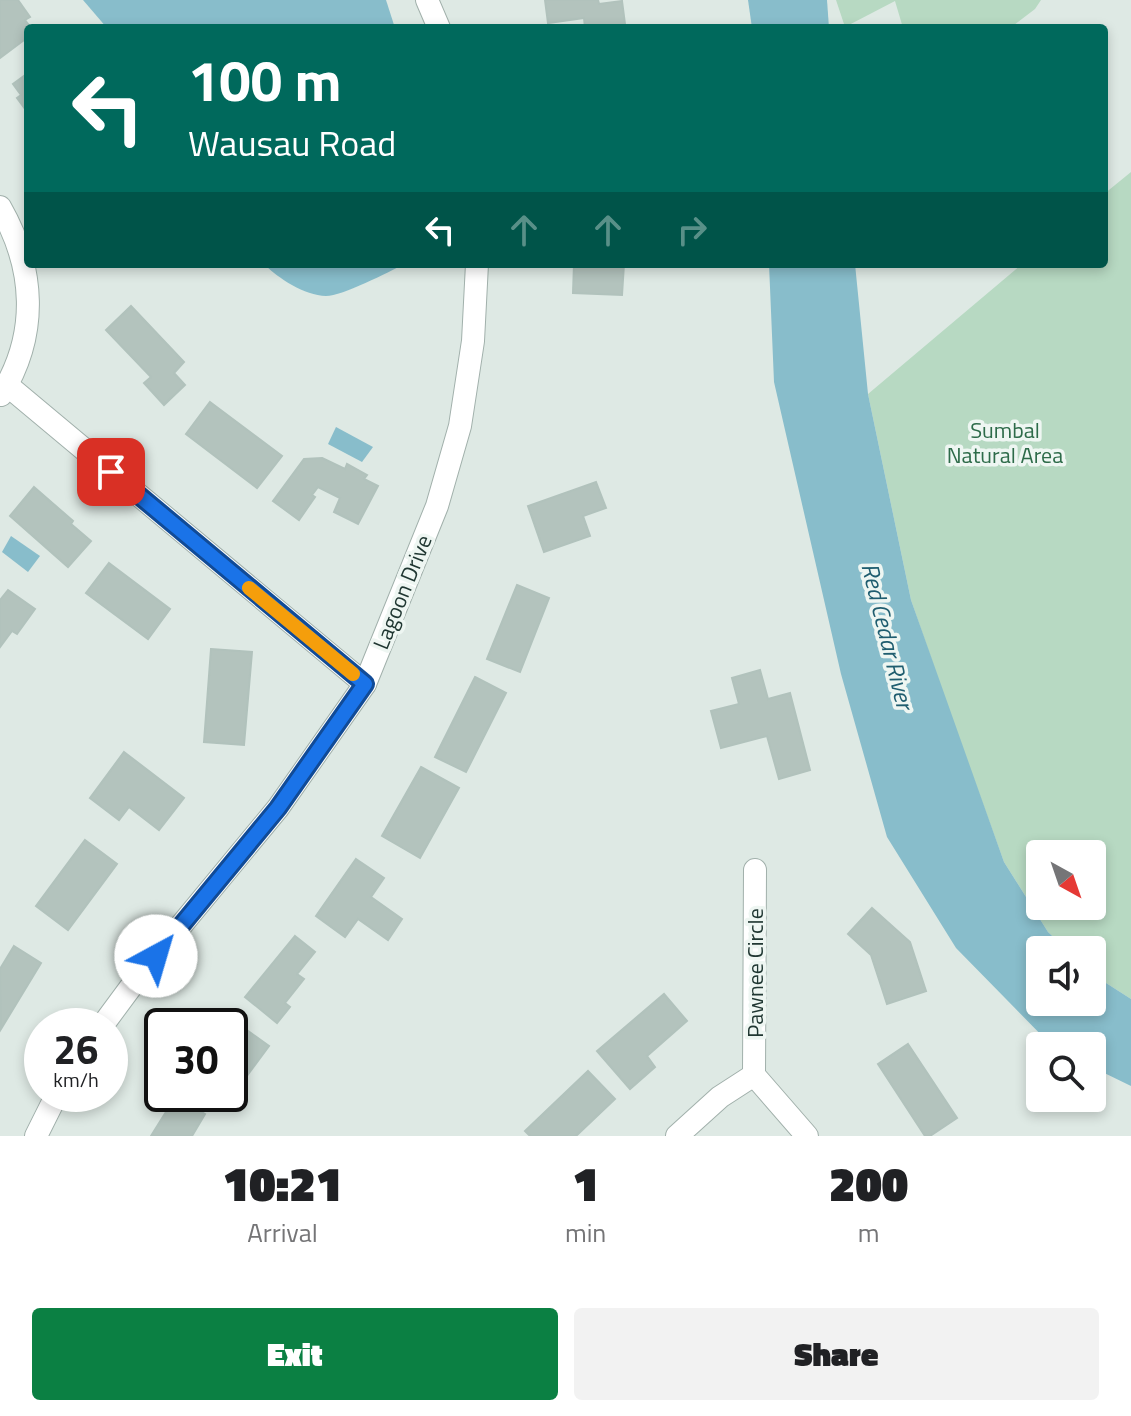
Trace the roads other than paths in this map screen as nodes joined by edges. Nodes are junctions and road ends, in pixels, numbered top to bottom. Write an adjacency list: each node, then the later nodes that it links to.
1 (427, 0): 2 (street)
2 (437, 24)
3 (0, 207): 4 (street)
4 (24, 261)
5 (26, 268): 7 (street)
6 (477, 268): 8 (street, Lagoon Drive)
7 (4, 391): 8 (street)
8 (365, 684): 10 (street, Lagoon Drive)
9 (755, 870): 11 (street, Pawnee Circle)
10 (115, 1008)
11 (754, 1075): 14 (street); 15 (street)
12 (48, 1112): 13 (street)
13 (36, 1136)
14 (677, 1136)
15 (807, 1136)

